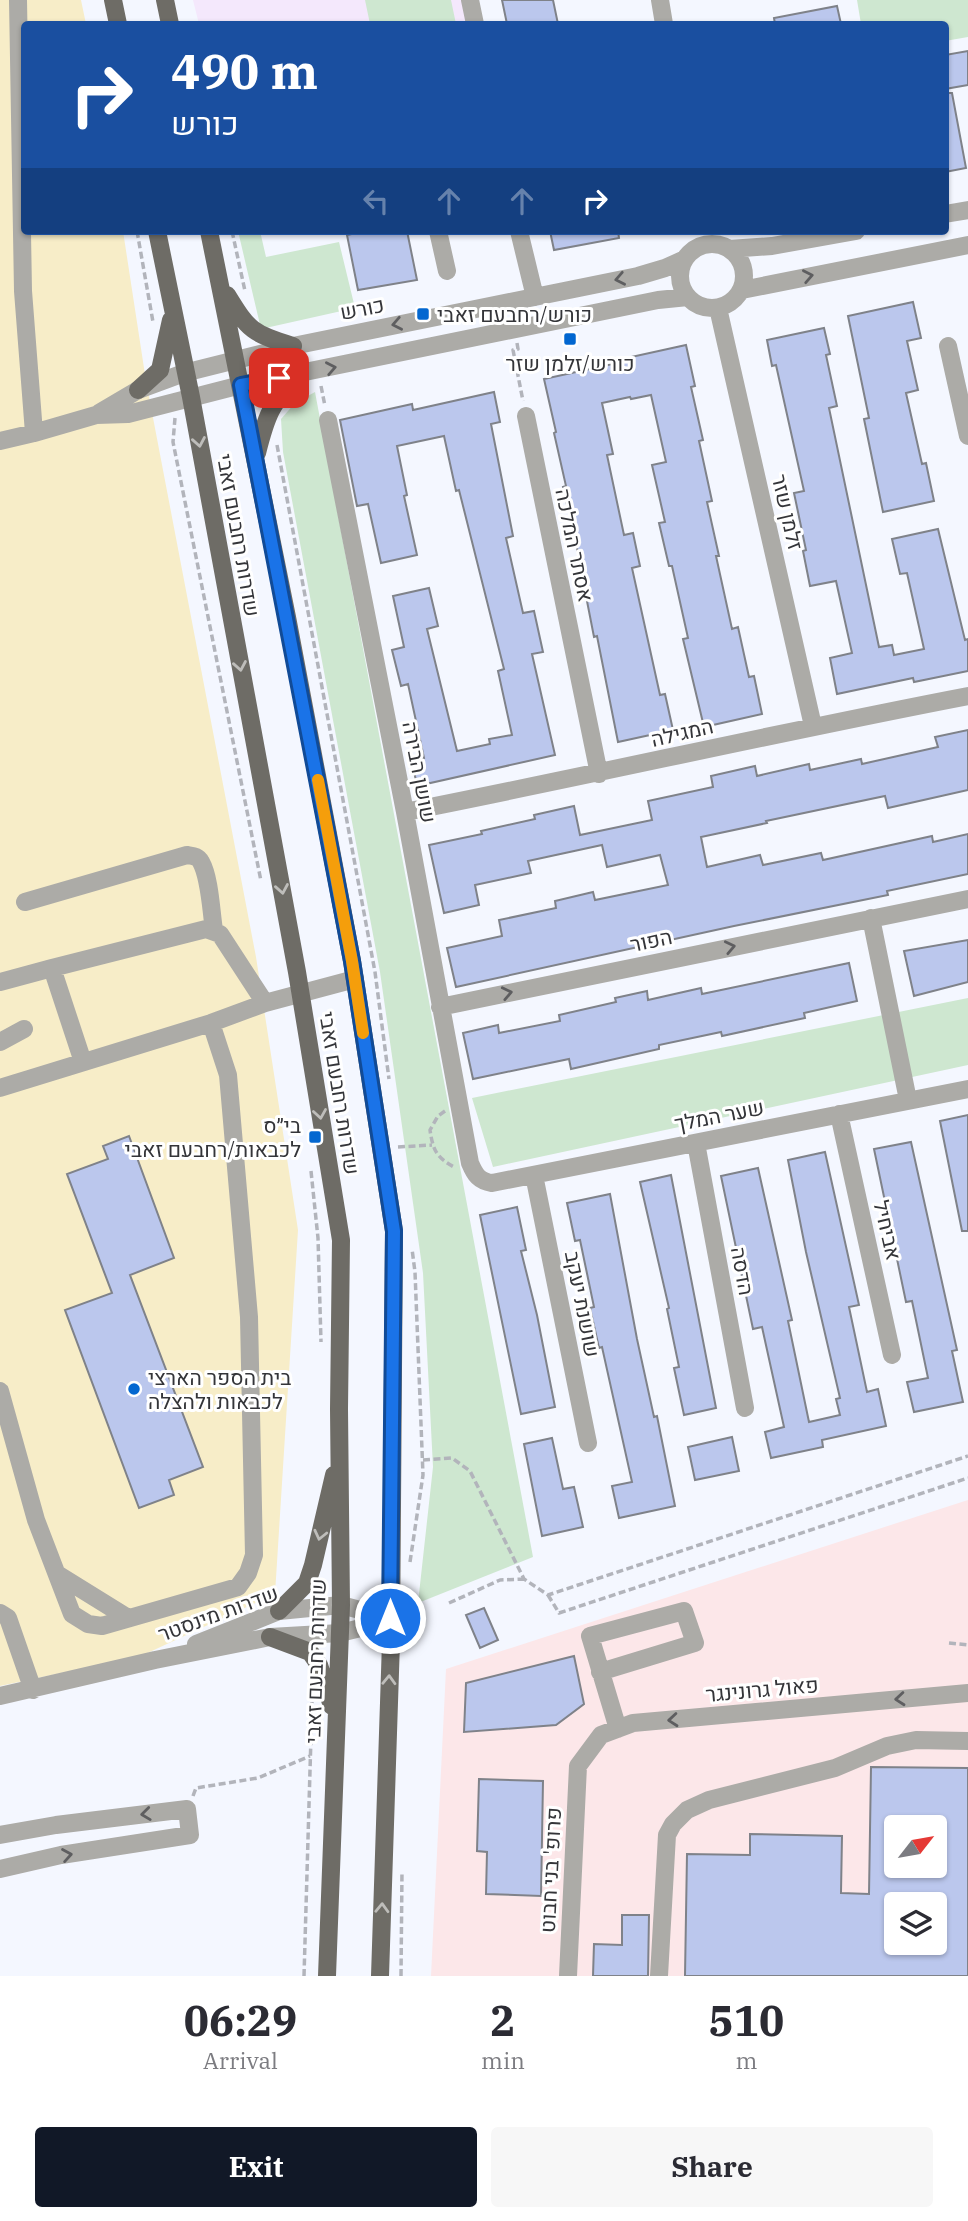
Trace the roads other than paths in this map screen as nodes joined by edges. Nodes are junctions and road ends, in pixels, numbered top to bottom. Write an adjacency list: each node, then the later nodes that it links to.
1 (18, 0): 10 (street)
2 (113, 0): 6 (main road)
3 (165, 0): 7 (main road)
4 (471, 0): 8 (street)
5 (660, 0): 9 (street)
6 (117, 21)
7 (169, 21)
8 (474, 21)
9 (664, 21)
10 (21, 175)
11 (968, 210): 12 (street)
12 (949, 213)
13 (22, 235): 41 (street)
14 (158, 235): 29 (main road, שדרות רחבעם זאבי)
15 (210, 235): 24 (main road, שדרות רחבעם זאבי)
16 (439, 235): 23 (street)
17 (520, 235): 26 (street)
18 (834, 235): 21 (street)
19 (704, 238): 21 (street); 22 (street)
20 (968, 245): 25 (street, one-way to 20)
21 (729, 249): 25 (street)
22 (685, 259): 26 (street, כורש, one-way to 26); 27 (street)
23 (447, 271)
24 (220, 284): 30 (main road); 32 (main road, שדרות רחבעם זאבי)
25 (742, 290): 28 (street)
26 (536, 296): 30 (street, כורש, one-way to 30)
27 (688, 297): 28 (street); 34 (street, כורש, one-way to 27)
28 (718, 308): 46 (street, זלמן שזר)
29 (172, 313): 33 (main road, שדרות רחבעם זאבי); 36 (main road)
30 (293, 346): 32 (street, כורש)
31 (948, 346): 42 (street)
32 (236, 360): 33 (street, כורש); 35 (main road, שדרות רחבעם זאבי)
33 (184, 373): 36 (street, כורש); 37 (main road, שדרות רחבעם זאבי)
34 (298, 374): 35 (street, כורש); 44 (main road)
35 (241, 385): 37 (street, כורש); 44 (main road, שדרות רחבעם זאבי)
36 (138, 390): 38 (street, כורש)
37 (191, 397): 38 (street, כורש); 56 (main road, שדרות רחבעם זאבי, one-way to 56)
38 (96, 415): 41 (street, כורש)
39 (526, 416): 47 (street, אסתר המלכה)
40 (328, 420): 48 (street, שושן הבירה)
41 (34, 433): 43 (street, כורש)
42 (968, 436)
43 (0, 441)
44 (256, 460): 54 (main road, שדרות רחבעם זאבי)
45 (968, 696): 46 (street, המגילה)
46 (813, 726): 47 (street, המגילה)
47 (599, 774): 48 (street, המגילה)
48 (405, 812): 58 (street, שושן הבירה)
49 (968, 899): 51 (street, הפור)
50 (25, 902): 52 (street)
51 (871, 918): 58 (street, הפור, one-way to 51); 65 (street)
52 (214, 930): 53 (street); 57 (street)
53 (52, 968): 55 (street); 62 (street)
54 (355, 979): 56 (street); 79 (main road, שדרות רחבעם זאבי)
55 (0, 982)
56 (300, 994): 57 (street); 74 (main road, שדרות רחבעם זאבי, one-way to 74)
57 (265, 1003): 59 (street)
58 (440, 1007): 69 (street, שושן הבירה)
59 (211, 1023): 62 (street); 80 (street)
60 (24, 1029): 61 (street)
61 (0, 1042)
62 (83, 1062): 63 (street)
63 (0, 1088)
64 (968, 1089): 65 (street, שער המלך)
65 (908, 1101): 66 (street, שער המלך)
66 (839, 1114): 67 (street, שער המלך); 70 (street, אביחיל)
67 (696, 1143): 68 (street, שער המלך); 72 (street, הדסה)
68 (534, 1175): 69 (street, שער המלך); 73 (street, שושנת יעקב)
69 (477, 1176)
70 (892, 1355)
71 (0, 1391): 75 (street)
72 (745, 1408)
73 (587, 1443)
74 (341, 1444): 76 (main road, שדרות רחבעם זאבי); 77 (main road, one-way to 77)
75 (57, 1574): 80 (street); 80 (street)
76 (341, 1605): 77 (street, שדרות מינסטר); 79 (street, שדרות מינסטר); 81 (main road, שדרות רחבעם זאבי)
77 (279, 1611): 83 (street, שדרות מינסטר)
78 (0, 1613): 85 (street)
79 (390, 1618): 81 (street, שדרות מינסטר); 95 (main road, שדרות רחבעם זאבי, one-way to 79)
80 (128, 1619)
81 (340, 1633): 82 (street, שדרות מינסטר); 88 (main road, שדרות רחבעם זאבי)
82 (270, 1637): 83 (street, שדרות מינסטר); 88 (main road)
83 (155, 1660): 85 (street, שדרות מינסטר)
84 (600, 1672): 84 (street); 89 (street)
85 (33, 1690): 87 (street, שדרות מינסטר)
86 (968, 1693): 89 (street, פאול גרונינגר, one-way to 89)
87 (0, 1696)
88 (336, 1718): 94 (main road, שדרות רחבעם זאבי)
89 (618, 1729): 91 (street, פאול גרונינגר)
90 (968, 1741): 97 (street)
91 (578, 1766): 96 (street, פרופ' בני חבוט)
92 (0, 1835): 93 (street, one-way to 92)
93 (0, 1869)
94 (327, 1976)
95 (380, 1976)
96 (568, 1976)
97 (659, 1976)

